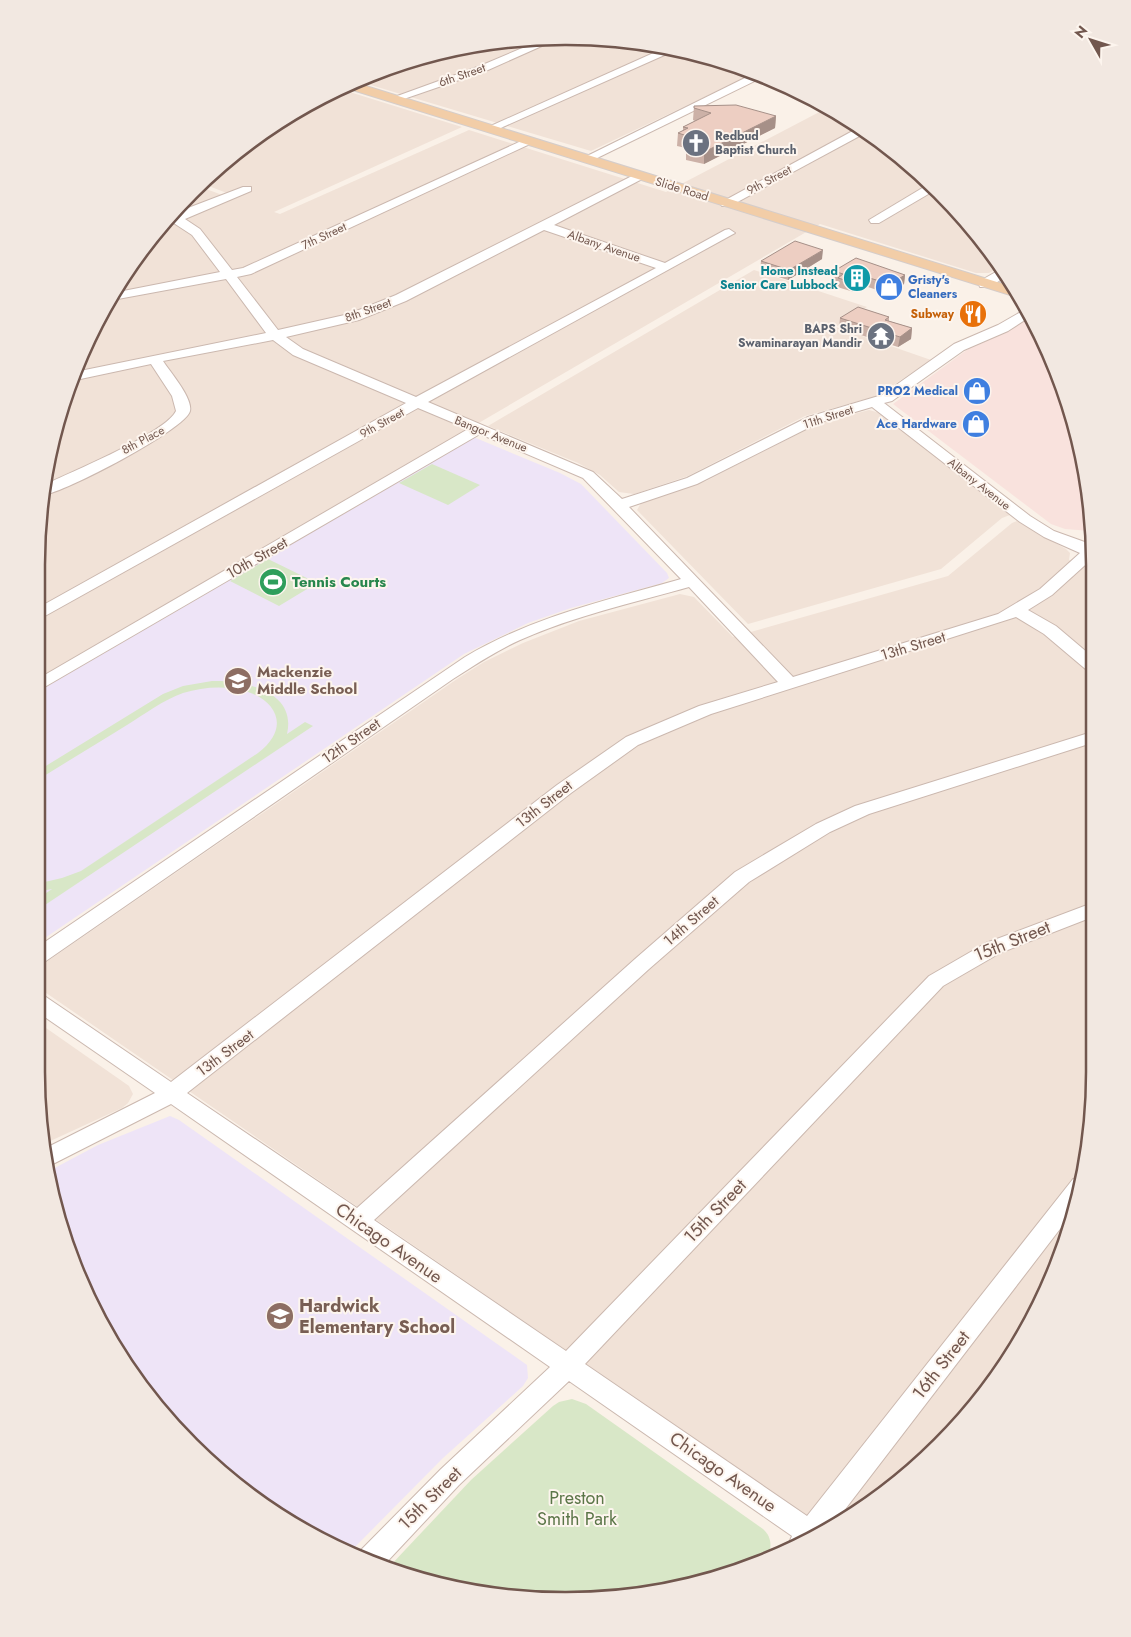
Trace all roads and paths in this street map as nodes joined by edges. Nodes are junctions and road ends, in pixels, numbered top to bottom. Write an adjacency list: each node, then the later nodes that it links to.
1 (536, 46): 5 (street, 6th Street)
2 (661, 54): 6 (street)
3 (750, 79): 9 (street)
4 (359, 88): 5 (main road, Slide Road)
5 (394, 99): 6 (main road, Slide Road)
6 (490, 129): 8 (main road, Slide Road)
7 (856, 133): 13 (street, 9th Street)
8 (528, 141): 9 (main road, Slide Road); 20 (street, 7th Street)
9 (587, 160): 10 (main road, Slide Road)
10 (640, 176): 13 (main road, Slide Road); 17 (street, 8th Street)
11 (247, 189): 14 (street)
12 (926, 190): 16 (street)
13 (726, 203): 22 (main road, Slide Road)
14 (181, 215)
15 (177, 219): 20 (street, Bangor Avenue)
16 (875, 220)
17 (542, 225): 19 (street, Albany Avenue); 26 (street, 8th Street)
18 (729, 233): 19 (street, 9th Street)
19 (666, 267): 30 (street, 9th Street)
20 (230, 276): 24 (street, 7th Street); 26 (street, Bangor Avenue)
21 (998, 276): 22 (street)
22 (985, 284): 23 (main road, Slide Road)
23 (1007, 291)
24 (121, 296)
25 (1022, 316): 29 (street, 11th Street)
26 (275, 335): 27 (street, 8th Street); 30 (street, Bangor Avenue)
27 (154, 359): 28 (street, 8th Street); 32 (street, 8th Place)
28 (82, 375)
29 (874, 402): 33 (street, 11th Street); 34 (street, Albany Avenue)
30 (416, 403): 31 (street, Bangor Avenue); 38 (street, 9th Street)
31 (479, 429): 33 (street, Bangor Avenue); 40 (street, 10th Street)
32 (51, 487)
33 (618, 504): 36 (street, Bangor Avenue)
34 (1085, 548)
35 (1086, 557): 37 (street, 13th Street)
36 (693, 581): 41 (street, Bangor Avenue); 44 (street, 12th Street)
37 (1017, 610): 39 (street); 41 (street, 13th Street)
38 (45, 611)
39 (1086, 660)
40 (45, 682)
41 (790, 684): 46 (street, 13th Street)
42 (1086, 739): 49 (street, 14th Street)
43 (1086, 912): 50 (street, 15th Street)
44 (45, 952)
45 (45, 1006): 46 (street, Chicago Avenue)
46 (172, 1093): 47 (street, 13th Street); 49 (street, Chicago Avenue)
47 (52, 1156)
48 (1069, 1202): 51 (street, 16th Street)
49 (358, 1221): 50 (street, Chicago Avenue)
50 (568, 1366): 52 (street, Chicago Avenue); 53 (street, 15th Street)
51 (818, 1526)
52 (803, 1534)
53 (375, 1555)

